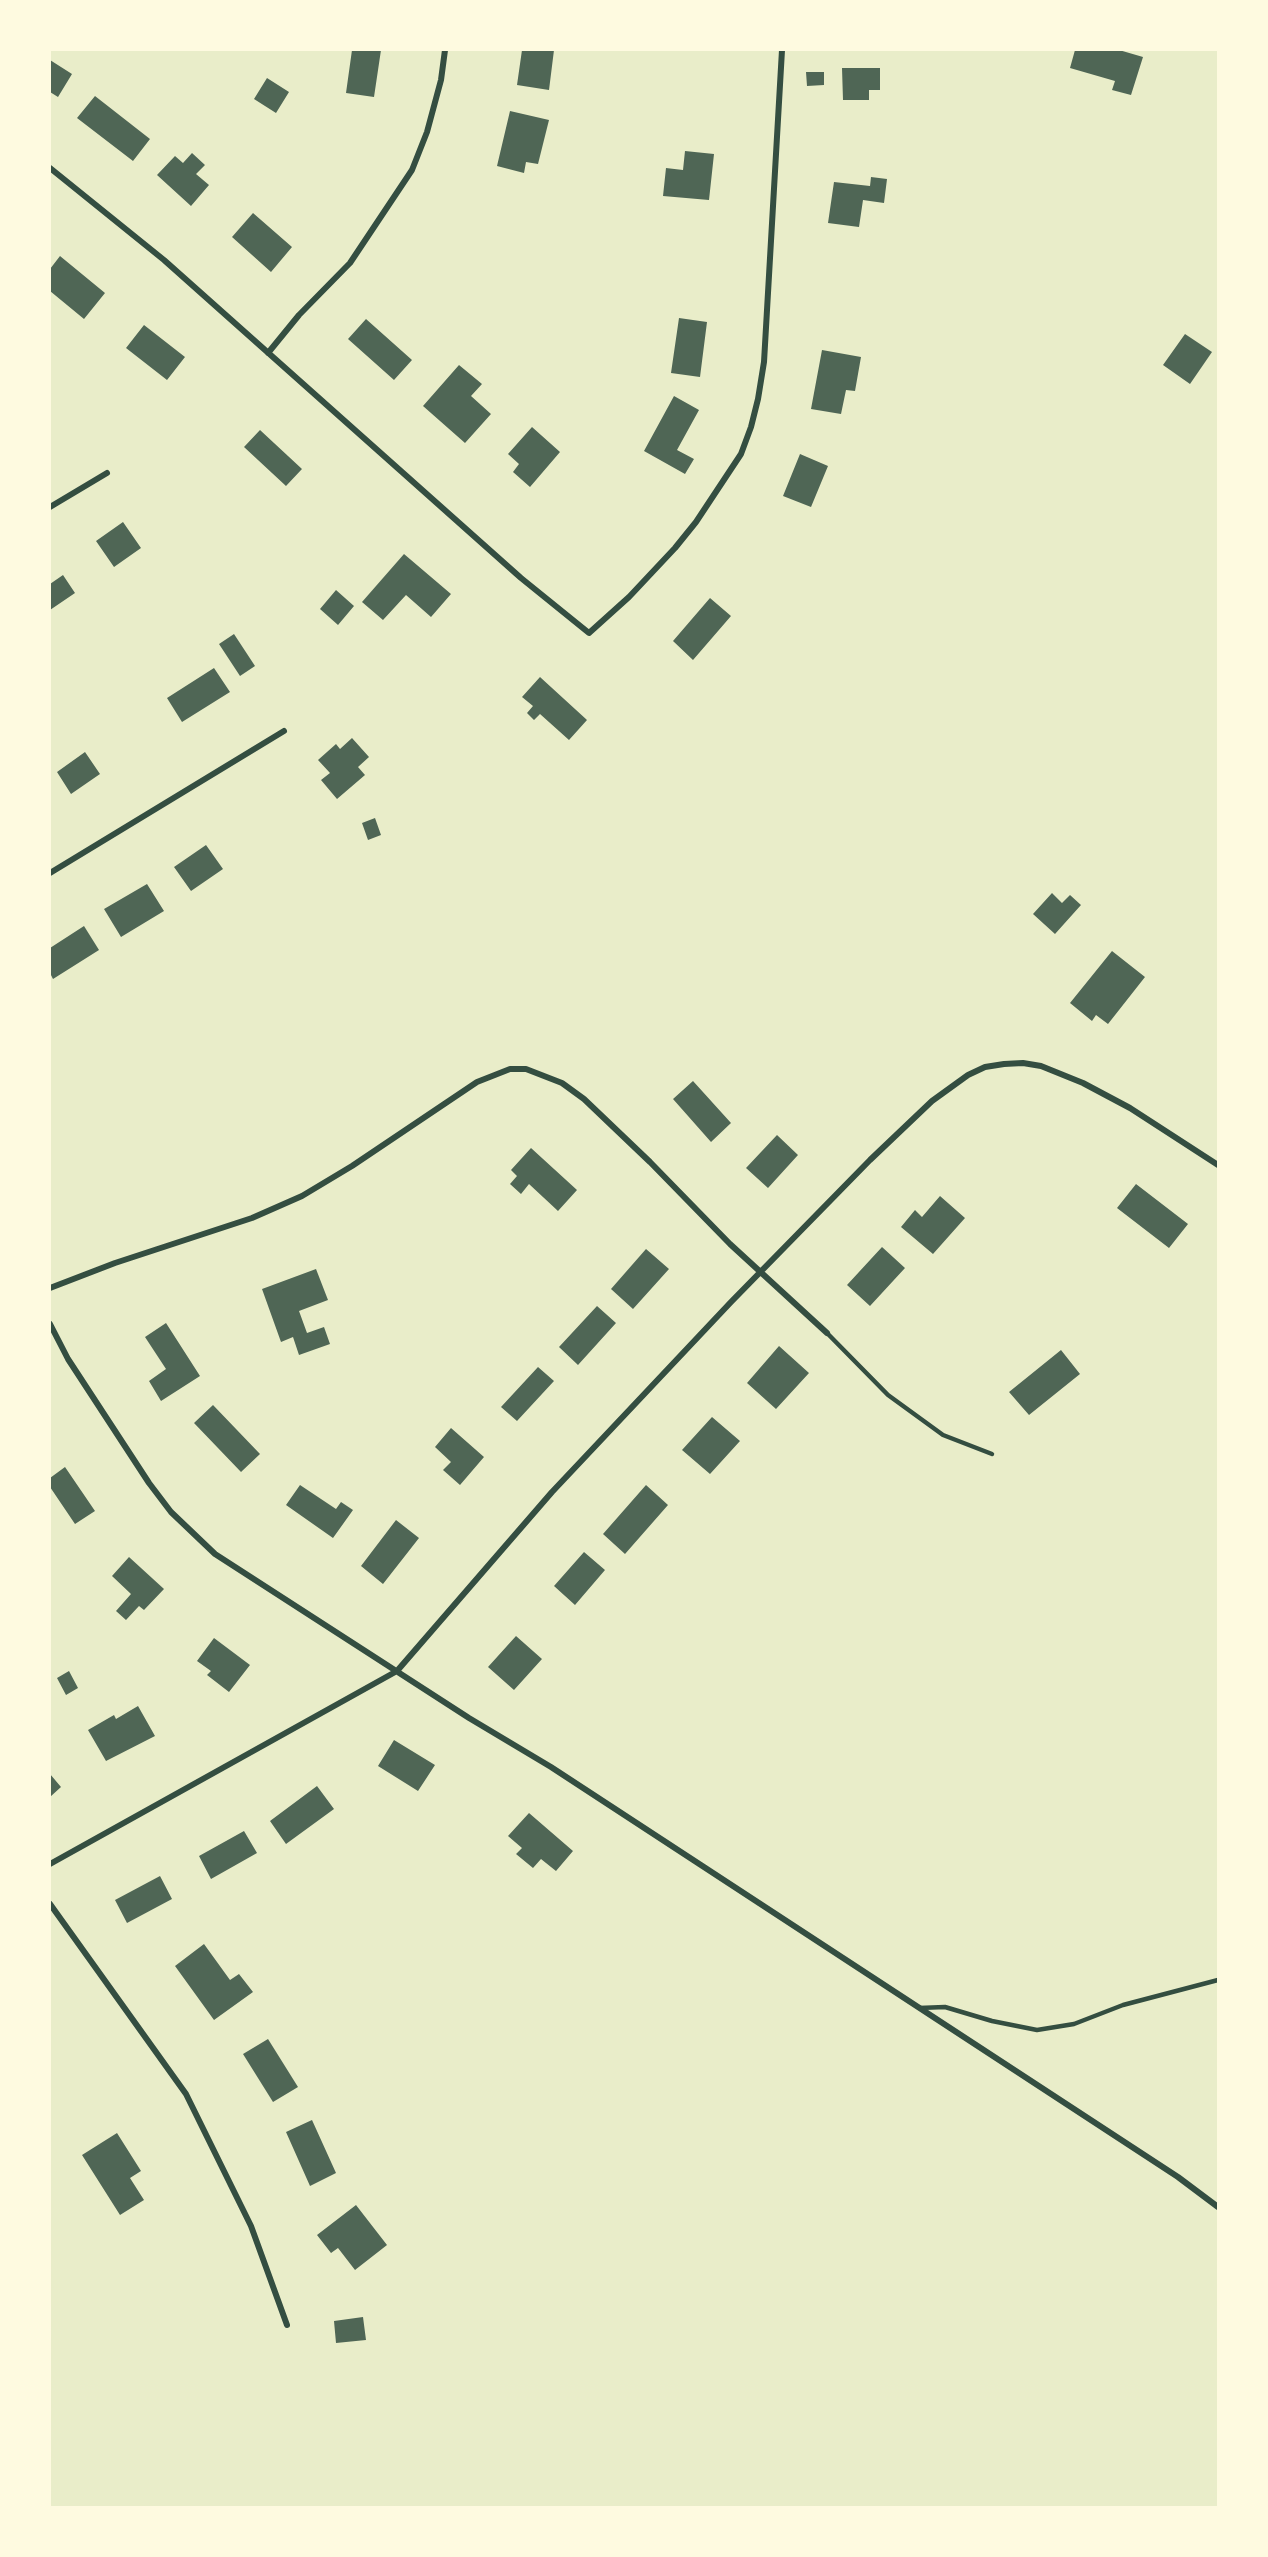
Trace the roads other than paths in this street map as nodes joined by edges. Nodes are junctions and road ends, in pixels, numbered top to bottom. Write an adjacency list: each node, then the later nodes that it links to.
1 (445, 50): 4 (street)
2 (782, 50): 4 (street)
3 (50, 168): 4 (street)
4 (268, 353)
5 (107, 474): 6 (street)
6 (50, 507)
7 (284, 731): 8 (street)
8 (50, 873)
9 (1218, 1165): 10 (street)
10 (760, 1273): 11 (street); 13 (street); 15 (street)
11 (50, 1288)
12 (50, 1324): 15 (street)
13 (827, 1333): 14 (lane)
14 (992, 1454)
15 (397, 1671): 16 (street); 19 (street)
16 (50, 1864)
17 (50, 1904): 21 (street)
18 (1218, 1980): 19 (lane)
19 (919, 2008): 20 (street)
20 (1218, 2207)
21 (287, 2325)

